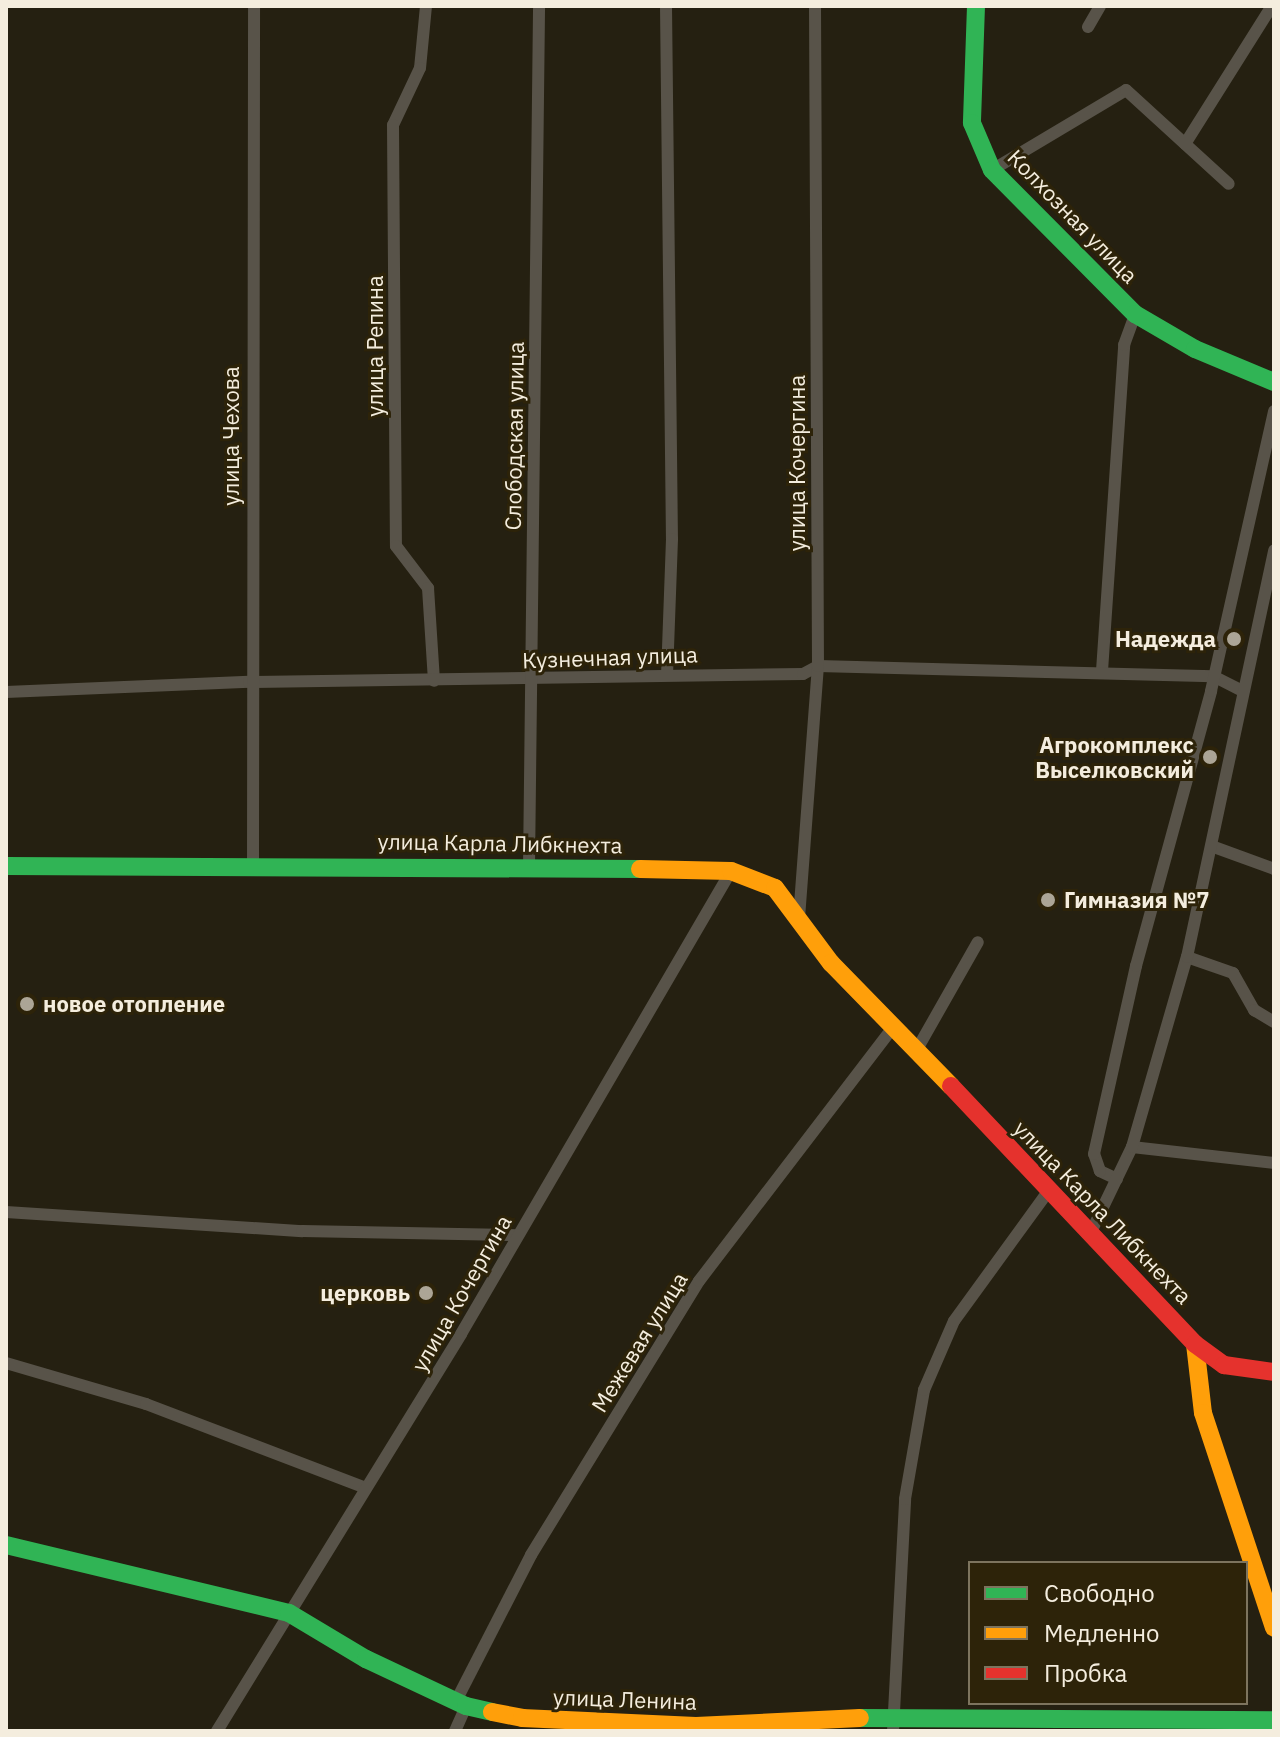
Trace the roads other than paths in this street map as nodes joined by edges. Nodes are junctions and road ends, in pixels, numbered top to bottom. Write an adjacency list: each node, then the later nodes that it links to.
1 (254, 6): 23 (street, улица Чехова)
2 (426, 6): 22 (street, улица Репина)
3 (539, 6): 21 (street, Слободская улица)
4 (666, 6): 19 (street)
5 (815, 6): 17 (street, улица Кочергина)
6 (976, 6): 11 (main road, Колхозная улица)
7 (1100, 6): 9 (street)
8 (1268, 7): 10 (street)
9 (1088, 27)
10 (1185, 144): 11 (street); 12 (street)
11 (992, 170): 13 (main road, Колхозная улица)
12 (1229, 184)
13 (1135, 314): 14 (main road, Колхозная улица); 18 (street, Колхозная улица)
14 (1274, 382)
15 (1274, 411): 20 (street)
16 (1274, 550): 24 (street)
17 (818, 666): 18 (street, Кузнечная улица); 19 (street, Кузнечная улица); 32 (street, улица Кочергина)
18 (1102, 671): 20 (street, Кузнечная улица)
19 (667, 674): 21 (street, Кузнечная улица)
20 (1213, 676): 24 (street); 40 (street)
21 (532, 680): 22 (street, Кузнечная улица); 29 (street, Слободская улица)
22 (434, 681): 23 (street, Кузнечная улица)
23 (249, 682): 25 (street, Кузнечная улица); 28 (street, улица Чехова)
24 (1243, 691): 26 (street)
25 (6, 692)
26 (1214, 847): 30 (street); 34 (street)
27 (6, 866): 28 (main road, улица Карла Либкнехта)
28 (253, 866): 29 (main road, улица Карла Либкнехта)
29 (529, 866): 31 (main road, улица Карла Либкнехта)
30 (1274, 869)
31 (731, 871): 32 (main road, улица Карла Либкнехта); 44 (street, улица Кочергина)
32 (799, 918): 36 (main road, улица Карла Либкнехта)
33 (978, 942): 37 (street)
34 (1187, 957): 35 (street); 38 (street)
35 (1274, 1022)
36 (893, 1027): 37 (main road, улица Карла Либкнехта); 52 (street, Межевая улица)
37 (916, 1051): 41 (main road, улица Карла Либкнехта)
38 (1132, 1147): 39 (street); 40 (street)
39 (1274, 1163)
40 (1117, 1179): 43 (street)
41 (1050, 1189): 43 (main road, улица Карла Либкнехта); 54 (street)
42 (6, 1212): 44 (street)
43 (1092, 1230): 45 (main road, улица Карла Либкнехта)
44 (517, 1235): 48 (street, улица Кочергина)
45 (1195, 1344): 47 (main road, улица Карла Либкнехта); 51 (main road)
46 (6, 1363): 48 (street)
47 (1274, 1372)
48 (366, 1488): 50 (street, улица Кочергина)
49 (6, 1545): 50 (main road, улица Ленина)
50 (289, 1613): 52 (main road, улица Ленина); 55 (street, улица Кочергина)
51 (1274, 1628)
52 (461, 1704): 54 (main road, улица Ленина); 56 (street, Межевая улица)
53 (1274, 1720): 54 (main road, улица Ленина)
54 (893, 1724)
55 (217, 1731)
56 (455, 1731)

